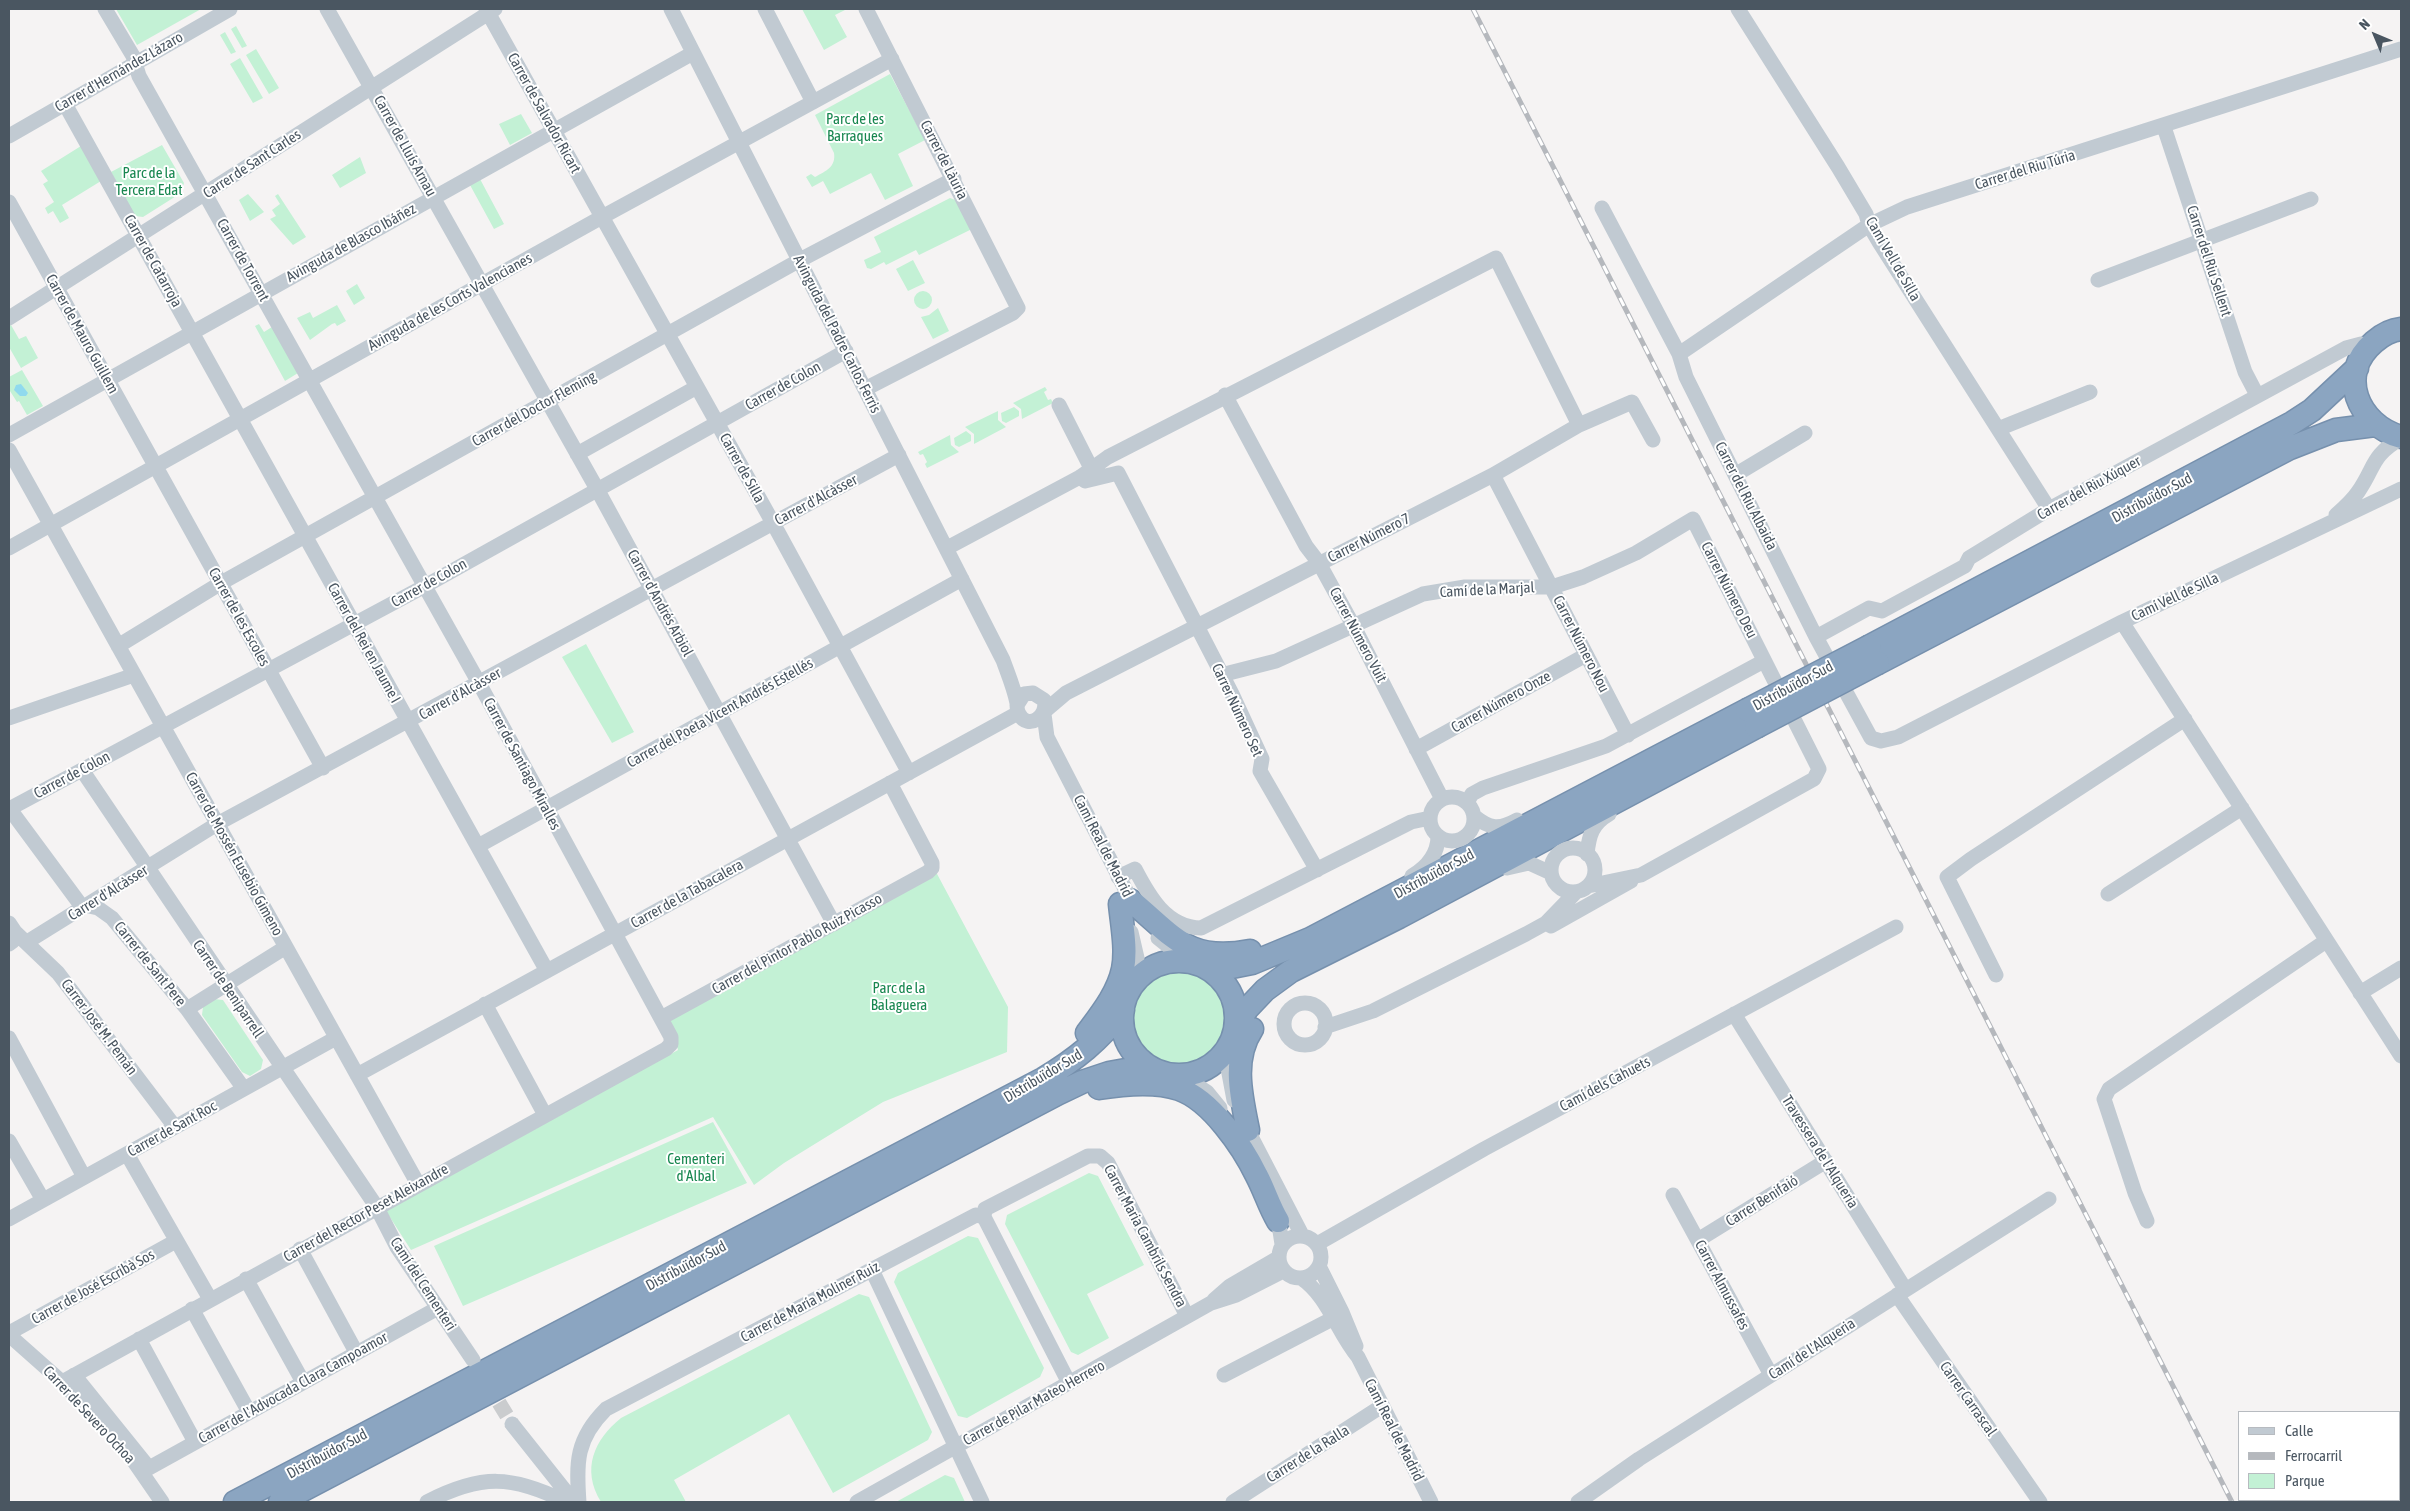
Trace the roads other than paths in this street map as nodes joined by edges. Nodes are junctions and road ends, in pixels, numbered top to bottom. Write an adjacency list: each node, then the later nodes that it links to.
1 (105, 9): 12 (street, Carrer de Torrent)
2 (230, 9): 12 (street, Carrer d'Hernández Lázaro)
3 (327, 9): 13 (street, Carrer de Lluís Arnau)
4 (671, 9): 10 (street, Avinguda del Padre Carlos Ferris)
5 (765, 9): 14 (street)
6 (866, 9): 11 (street, Carrer de Làuria)
7 (1738, 9): 27 (street, Camí Vell de Silla)
8 (490, 10): 13 (street, Carrer de Sant Carles); 17 (street, Carrer de Salvador Ricart)
9 (2401, 49): 16 (street, Carrer del Riu Túria)
10 (693, 53): 17 (street, Avinguda de Blasco Ibáñez); 19 (street, Avinguda del Padre Carlos Ferris)
11 (892, 59): 14 (street, Avinguda de les Corts Valencianes); 20 (street, Carrer de Làuria)
12 (135, 64): 15 (street, Carrer d'Hernández Lázaro); 21 (street, Carrer de Torrent)
13 (371, 87): 21 (street, Carrer de Sant Carles); 22 (street, Carrer de Lluís Arnau)
14 (812, 102): 19 (street, Avinguda de les Corts Valencianes)
15 (65, 104): 18 (street, Carrer d'Hernández Lázaro); 28 (street, Carrer de Catarroja)
16 (2164, 127): 27 (street, Carrer del Riu Túria); 29 (street, Carrer del Riu Sellent)
17 (553, 130): 22 (street, Avinguda de Blasco Ibáñez); 26 (street, Carrer de Salvador Ricart)
18 (9, 136)
19 (739, 142): 26 (street, Avinguda de les Corts Valencianes); 30 (street, Avinguda del Padre Carlos Ferris)
20 (954, 179): 30 (street, Carrer del Doctor Fleming); 46 (street, Carrer de Làuria)
21 (205, 194): 28 (street, Carrer de Sant Carles); 34 (street, Carrer de Torrent)
22 (434, 197): 32 (street, Carrer de Lluís Arnau); 34 (street, Avinguda de Blasco Ibáñez)
23 (2311, 199): 29 (street)
24 (9, 202): 33 (street, Carrer de Mauro Guillem)
25 (1602, 208): 41 (street, Carrer del Riu Albaida)
26 (602, 217): 32 (street, Avinguda de les Corts Valencianes); 38 (street, Carrer de Silla)
27 (1869, 225): 41 (street, Carrer del Riu Túria); 56 (street, Camí Vell de Silla)
28 (139, 236): 33 (street, Carrer de Sant Carles); 37 (street, Carrer de Catarroja)
29 (2202, 240): 31 (street); 49 (street, Carrer del Riu Sellent)
30 (800, 260): 38 (street, Carrer del Doctor Fleming); 40 (street, Avinguda del Padre Carlos Ferris)
31 (2098, 280)
32 (482, 284): 44 (street, Avinguda de les Corts Valencianes); 50 (street, Carrer d'Andrés Arbiol)
33 (56, 289): 35 (street, Carrer de Sant Carles); 43 (street, Carrer de Mauro Guillem)
34 (261, 293): 37 (street, Avinguda de Blasco Ibáñez); 44 (street, Carrer de Torrent)
35 (9, 318)
36 (2401, 329): 39 (highway)
37 (192, 332): 43 (street, Avinguda de Blasco Ibáñez); 52 (street, Carrer de Catarroja)
38 (668, 334): 45 (street, Carrer de Silla); 50 (street, Carrer del Doctor Fleming)
39 (2368, 347): 42 (highway); 49 (street, Carrer del Riu Xúquer)
40 (846, 351): 46 (street, Avinguda del Padre Carlos Ferris); 53 (street, Carrer de Colon)
41 (1679, 354): 67 (street, Carrer del Riu Albaida)
42 (2357, 368): 55 (highway); 92 (highway, Distribuïdor Sud)
43 (106, 379): 58 (street, Avinguda de Blasco Ibáñez); 64 (street, Carrer de Mauro Guillem)
44 (310, 380): 52 (street, Avinguda de les Corts Valencianes); 70 (street, Carrer de Santiago Miralles)
45 (697, 386): 53 (street, Carrer de Silla); 62 (street)
46 (865, 389): 63 (street, Avinguda del Padre Carlos Ferris)
47 (2090, 392): 56 (street)
48 (1225, 395): 54 (street); 65 (street); 79 (street, Carrer Número Vuit)
49 (2257, 395): 71 (street, Carrer del Riu Xúquer)
50 (548, 402): 62 (street, Carrer d'Andrés Arbiol); 70 (street, Carrer del Doctor Fleming)
51 (1059, 405): 65 (street)
52 (241, 418): 64 (street, Avinguda de les Corts Valencianes); 76 (street, Carrer del Rei en Jaume I)
53 (717, 422): 68 (street, Carrer de Colon); 73 (street, Carrer de Silla)
54 (1579, 425): 60 (street, Carrer Número 7); 66 (street, Carrer Número 7)
55 (2375, 425): 59 (highway); 92 (highway, Distribuïdor Sud)
56 (1998, 429): 71 (street, Camí Vell de Silla)
57 (1805, 433): 67 (street)
58 (9, 436)
59 (2401, 437): 75 (street)
60 (1653, 440)
61 (9, 450): 74 (street, Carrer de Mossén Eusebio Gimeno)
62 (577, 454): 68 (street, Carrer d'Andrés Arbiol)
63 (899, 455): 73 (street, Carrer d'Alcàsser); 78 (street, Avinguda del Padre Carlos Ferris)
64 (155, 466): 74 (street, Avinguda de les Corts Valencianes); 81 (street, Carrer de les Escoles)
65 (1085, 472): 78 (street); 88 (street, Carrer Número Set)
66 (1493, 475): 79 (street, Carrer Número 7); 83 (street, Carrer Número Nou)
67 (1735, 475): 89 (street, Carrer del Riu Albaida)
68 (597, 489): 82 (street, Carrer de Colon); 84 (street, Carrer d'Andrés Arbiol)
69 (2401, 489): 75 (street, Camí Vell de Silla)
70 (374, 498): 76 (street, Carrer del Doctor Fleming); 82 (street, Carrer de Santiago Miralles)
71 (2049, 509): 89 (street, Carrer del Riu Xúquer)
72 (1693, 520): 83 (street, Camí de la Marjal); 95 (street, Carrer Número Deu)
73 (773, 523): 84 (street, Carrer d'Alcàsser); 91 (street, Carrer de Silla)
74 (50, 524): 77 (street, Avinguda de les Corts Valencianes); 90 (street, Carrer de Mossén Eusebio Gimeno)
75 (2319, 528): 85 (street, Camí Vell de Silla)
76 (305, 537): 81 (street, Carrer del Doctor Fleming); 86 (street, Carrer del Rei en Jaume I)
77 (9, 548)
78 (947, 548): 80 (street, Avinguda del Padre Carlos Ferris)
79 (1319, 564): 87 (street, Carrer Número Vuit); 88 (street, Carrer Número 7)
80 (962, 579): 91 (street, Carrer del Poeta Vicent Andrés Estellés); 94 (street, Avinguda del Padre Carlos Ferris)
81 (221, 583): 90 (street, Carrer del Doctor Fleming); 96 (street, Carrer de les Escoles)
82 (424, 586): 86 (street, Carrer de Colon); 99 (street, Carrer de Santiago Miralles)
83 (1552, 586): 87 (street, Camí de la Marjal); 93 (street, Carrer Número Nou)
84 (652, 590): 99 (street, Carrer d'Alcàsser); 101 (street, Carrer d'Andrés Arbiol)
85 (2122, 622): 89 (street, Carrer del Riu Albaida); 104 (street, Camí Vell de Silla)
86 (354, 624): 96 (street, Carrer de Colon); 106 (street, Carrer del Rei en Jaume I)
87 (1353, 625): 98 (street, Camí de la Marjal); 109 (street, Carrer Número Vuit)
88 (1197, 627): 98 (street, Carrer Número Set); 100 (street, Carrer Número 7)
89 (1816, 637)
90 (118, 646): 97 (street, Carrer de Mossén Eusebio Gimeno)
91 (841, 647): 101 (street, Carrer del Poeta Vicent Andrés Estellés); 114 (street, Carrer de Silla)
92 (1874, 654): 105 (highway, Distribuïdor Sud, bridge)
93 (1586, 655): 108 (street, Carrer Número Nou); 109 (street, Carrer Número Onze)
94 (1003, 660): 100 (street, Avinguda del Padre Carlos Ferris); 102 (street, Avinguda del Padre Carlos Ferris)
95 (1764, 661): 108 (street); 131 (street, Carrer Número Deu)
96 (268, 670): 107 (street, Carrer de Colon); 111 (street, Carrer de les Escoles)
97 (134, 675): 103 (street); 107 (street, Carrer de Mossén Eusebio Gimeno)
98 (1221, 675): 130 (street, Carrer Número Set)
99 (479, 683): 106 (street, Carrer d'Alcàsser); 119 (street, Carrer de Santiago Miralles)
100 (1041, 703): 102 (street); 102 (street, Carrer Número 7); 132 (street, Camí Real de Madrid)
101 (720, 713): 119 (street, Carrer del Poeta Vicent Andrés Estellés); 125 (street, Carrer d'Andrés Arbiol)
102 (1020, 713): 114 (street, Carrer de la Tabacalera); 137 (street, Camí Real de Madrid)
103 (9, 718)
104 (2185, 718): 120 (street, Camí Vell de Silla); 155 (street)
105 (1751, 719): 110 (highway, Distribuïdor Sud); 113 (highway, Distribuïdor Sud)
106 (408, 722): 111 (street, Carrer d'Alcàsser); 126 (street, Carrer del Rei en Jaume I)
107 (162, 726): 112 (street, Carrer de Colon); 123 (street, Carrer de Mossén Eusebio Gimeno)
108 (1628, 735): 117 (street)
109 (1416, 749): 116 (street, Carrer Número Vuit)
110 (1645, 763): 121 (street); 138 (highway, Distribuïdor Sud)
111 (323, 768): 123 (street, Carrer d'Alcàsser)
112 (82, 770): 118 (street, Carrer de Colon); 129 (street, Carrer de Beniparrell)
113 (1670, 772): 127 (street); 141 (highway, Distribuïdor Sud)
114 (909, 773): 115 (street, Carrer de la Tabacalera)
115 (890, 783): 125 (street, Carrer de la Tabacalera); 142 (street, Carrer del Pintor Pablo Ruiz Picasso)
116 (1442, 799): 117 (street); 122 (street)
117 (1467, 802): 121 (street)
118 (9, 808): 139 (street, Carrer de Sant Pere)
119 (546, 808): 126 (street, Carrer del Poeta Vicent Andrés Estellés); 145 (street, Carrer de Santiago Miralles)
120 (2242, 808): 136 (street); 148 (street, Camí Vell de Silla)
121 (1474, 816): 124 (street)
122 (1430, 818): 124 (street); 130 (street)
123 (217, 824): 129 (street, Carrer d'Alcàsser); 149 (street, Carrer de Mossén Eusebio Gimeno)
124 (1438, 836): 138 (street)
125 (789, 839): 142 (street, Carrer d'Andrés Arbiol); 145 (street, Carrer de la Tabacalera)
126 (478, 846): 153 (street, Carrer del Rei en Jaume I)
127 (1587, 854): 128 (street); 133 (street)
128 (1595, 868): 134 (street); 135 (street)
129 (148, 869): 139 (street, Carrer d'Alcàsser); 157 (street, Carrer de Beniparrell)
130 (1317, 870): 132 (street)
131 (1641, 875): 134 (street); 146 (street)
132 (1118, 877): 137 (street, Camí Real de Madrid)
133 (1554, 879): 135 (street); 140 (street); 141 (street)
134 (1618, 879): 135 (street)
135 (1582, 889): 140 (street)
136 (2108, 894)
137 (1125, 902): 150 (highway); 151 (street, Camí Real de Madrid); 156 (street, Camí Real de Madrid); 175 (highway)
138 (1376, 905): 150 (highway, Distribuïdor Sud)
139 (88, 906): 147 (street, Carrer d'Alcàsser); 160 (street, Carrer de Sant Pere)
140 (1554, 915): 146 (street)
141 (1399, 917): 150 (highway, Distribuïdor Sud)
142 (834, 924): 163 (street, Carrer del Pintor Pablo Ruiz Picasso)
143 (1896, 927): 162 (street, Camí dels Cahuets)
144 (11, 933): 147 (street, Carrer José M. Pemán)
145 (614, 934): 153 (street, Carrer de la Tabacalera); 163 (street, Carrer de Santiago Miralles)
146 (1526, 934): 164 (street)
147 (27, 942): 178 (street, Carrer José M. Pemán)
148 (2326, 942): 158 (street, Camí Vell de Silla); 192 (street)
149 (286, 947): 157 (street); 167 (street, Carrer de Mossén Eusebio Gimeno)
150 (1315, 947): 154 (highway, Distribuïdor Sud); 165 (highway, Distribuïdor Sud); 179 (highway)
151 (1188, 962): 154 (highway); 156 (highway)
152 (2401, 968): 158 (street)
153 (547, 971): 159 (street, Carrer de la Tabacalera)
154 (1212, 971): 165 (highway)
155 (1996, 975)
156 (1136, 981): 161 (highway)
157 (225, 985): 160 (street); 172 (street, Carrer de Beniparrell)
158 (2360, 993): 170 (street, Camí Vell de Silla)
159 (486, 1004): 173 (street, Carrer de la Tabacalera); 177 (street)
160 (187, 1008): 176 (street, Carrer de Sant Pere)
161 (1123, 1010): 171 (highway); 175 (highway, Distribuïdor Sud)
162 (1734, 1014): 182 (street, Travessera de l'Alqueria); 196 (street, Camí dels Cahuets)
163 (661, 1018): 168 (street, Carrer de Santiago Miralles)
164 (1325, 1027)
165 (1235, 1028): 169 (highway)
166 (9, 1038): 183 (street)
167 (336, 1038): 172 (street, Carrer de Sant Roc); 173 (street, Carrer de Mossén Eusebio Gimeno)
168 (670, 1044): 177 (street, Carrer del Rector Peset Aleixandre)
169 (1225, 1052): 174 (highway); 179 (street)
170 (2401, 1056)
171 (1148, 1066): 174 (highway); 175 (highway, Distribuïdor Sud)
172 (283, 1068): 176 (street, Carrer de Sant Roc); 188 (street, Carrer de Beniparrell)
173 (357, 1075): 184 (street, Carrer de Mossén Eusebio Gimeno)
174 (1181, 1075): 191 (street)
175 (1051, 1086): 191 (highway); 227 (highway, Distribuïdor Sud); 228 (highway, Distribuïdor Sud)
176 (244, 1089): 178 (street, Carrer de Sant Roc)
177 (545, 1115): 184 (street, Carrer del Rector Peset Aleixandre)
178 (175, 1127): 181 (street, Carrer de Sant Roc)
179 (1248, 1130): 193 (street)
180 (9, 1141): 187 (street)
181 (127, 1154): 183 (street, Carrer de Sant Roc); 195 (street)
182 (1826, 1161): 194 (street, Carrer Benifaió); 203 (street, Travessera de l'Alqueria)
183 (84, 1177): 187 (street, Carrer de Sant Roc)
184 (418, 1184): 188 (street, Carrer del Rector Peset Aleixandre)
185 (1672, 1195): 194 (street, Carrer Almussafes)
186 (2049, 1199): 203 (street, Camí de l'Alqueria)
187 (42, 1200): 190 (street, Carrer de Sant Roc)
188 (376, 1206): 197 (street, Carrer del Rector Peset Aleixandre); 205 (street, Camí del Cementeri)
189 (984, 1217): 200 (street, Carrer de María Moliner Ruiz); 207 (street, Carrer Maria Cambrils Sendra); 218 (street)
190 (9, 1219)
191 (1278, 1220): 198 (street)
192 (2147, 1221)
193 (1302, 1235): 196 (street); 198 (street)
194 (1698, 1240): 215 (street, Carrer Almussafes)
195 (176, 1241): 204 (street); 209 (street, Carrer de José Escribà Sos)
196 (1317, 1244): 199 (street)
197 (300, 1249): 202 (street, Carrer del Rector Peset Aleixandre); 211 (street)
198 (1281, 1257): 201 (street); 207 (street, Carrer de Pilar Mateo Herrero)
199 (1319, 1266): 201 (street); 212 (street, Camí Real de Madrid)
200 (872, 1270): 223 (street); 232 (street, Carrer de María Moliner Ruiz)
201 (1300, 1278): 208 (street, Camí Real de Madrid)
202 (246, 1279): 204 (street, Carrer del Rector Peset Aleixandre); 217 (street)
203 (1901, 1292): 215 (street, Camí de l'Alqueria); 225 (street, Carrer Carrascal)
204 (210, 1299): 206 (street, Carrer del Rector Peset Aleixandre)
205 (438, 1308): 211 (street, Carrer de l'Advocada Clara Campoamor); 213 (street, Camí del Cementeri)
206 (192, 1309): 210 (street, Carrer del Rector Peset Aleixandre); 220 (street)
207 (1187, 1316): 218 (street, Carrer de Pilar Mateo Herrero)
208 (1332, 1320): 212 (street, Camí Real de Madrid); 214 (street)
209 (9, 1334): 216 (street, Carrer de Severo Ochoa)
210 (139, 1339): 216 (street, Carrer del Rector Peset Aleixandre); 222 (street)
211 (356, 1352): 217 (street, Carrer de l'Advocada Clara Campoamor)
212 (1358, 1357): 219 (street, Camí Real de Madrid)
213 (473, 1360)
214 (1224, 1375)
215 (1771, 1375): 237 (street, Camí de l'Alqueria)
216 (68, 1378): 224 (street, Carrer de Severo Ochoa); 226 (street, Carrer de Severo Ochoa)
217 (303, 1382): 220 (street, Carrer de l'Advocada Clara Campoamor)
218 (1069, 1383): 223 (street, Carrer de Pilar Mateo Herrero)
219 (1382, 1406): 235 (street, Carrer de la Ralla); 236 (street, Camí Real de Madrid)
220 (249, 1412): 222 (street, Carrer de l'Advocada Clara Campoamor)
221 (512, 1424): 231 (street)
222 (195, 1442): 224 (street, Carrer de l'Advocada Clara Campoamor)
223 (956, 1446): 233 (street, Carrer de Pilar Mateo Herrero); 234 (street)
224 (149, 1468)
225 (2035, 1500)
226 (162, 1502)
227 (234, 1502)
228 (280, 1502)
229 (427, 1502): 230 (street)
230 (566, 1502)
231 (574, 1502)
232 (580, 1502)
233 (857, 1502)
234 (982, 1502)
235 (1232, 1502)
236 (1431, 1502)
237 (1578, 1502)

